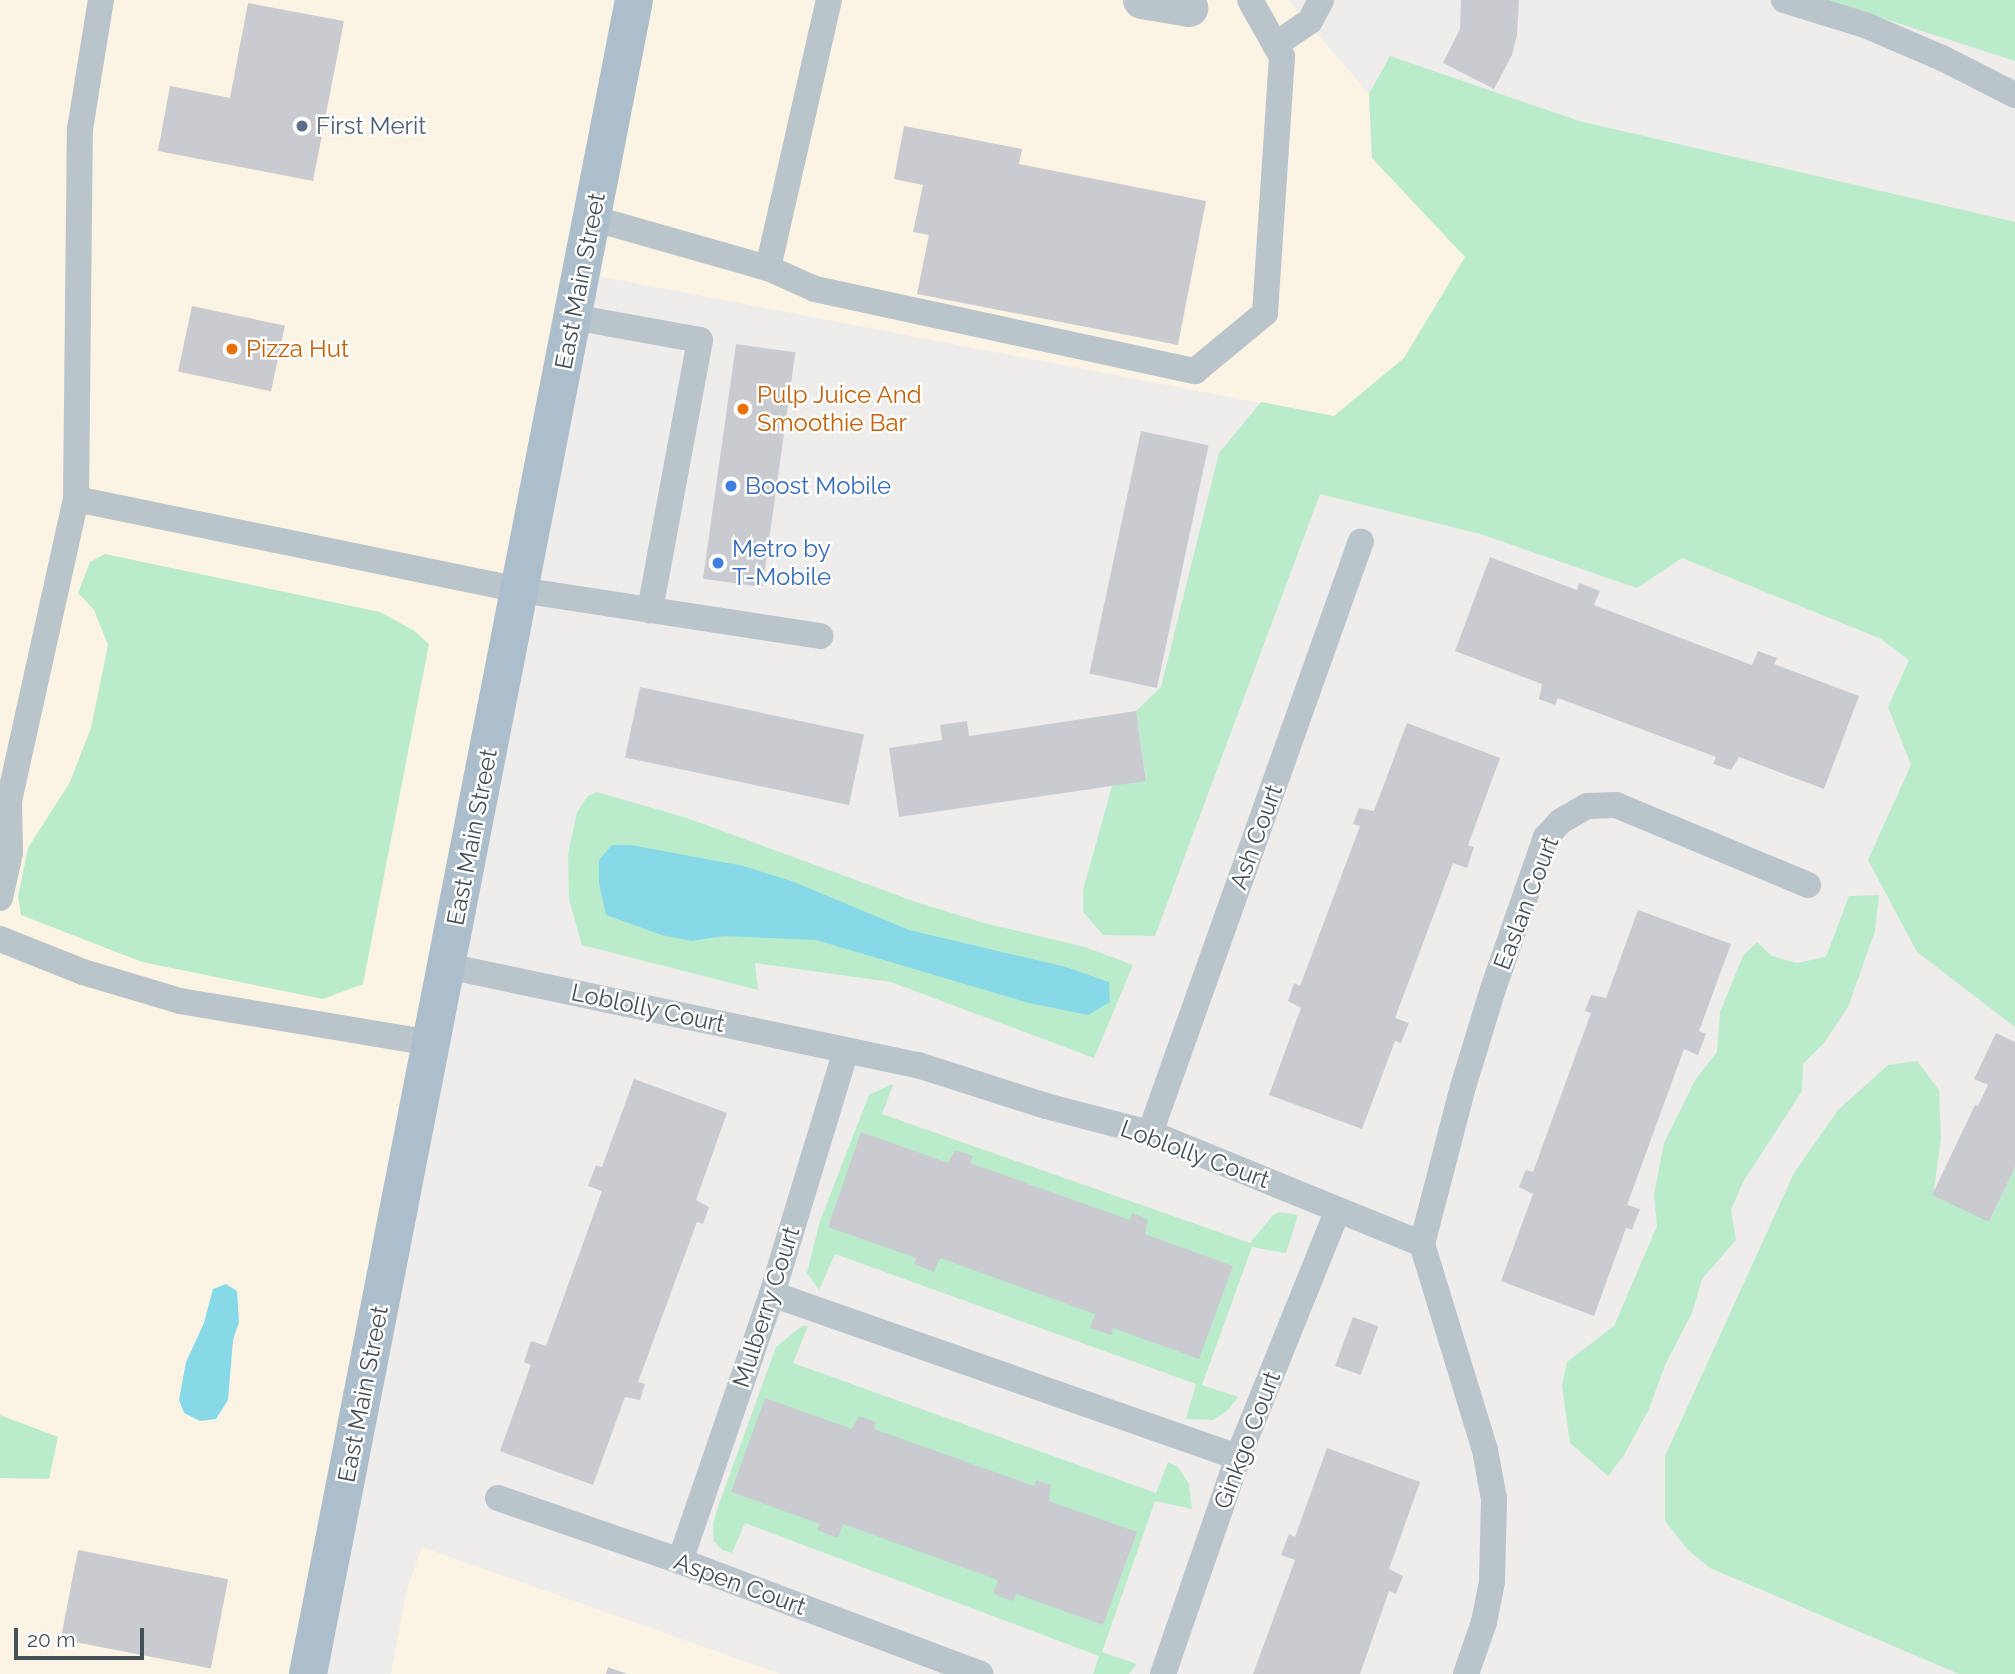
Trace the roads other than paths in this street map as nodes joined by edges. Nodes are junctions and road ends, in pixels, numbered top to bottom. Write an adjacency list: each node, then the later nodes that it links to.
1 (101, 0): 14 (lane)
2 (634, 0): 11 (main road, East Main Street)
3 (829, 0): 12 (lane)
4 (1142, 0): 8 (street)
5 (1250, 0): 9 (lane)
6 (1321, 0): 9 (lane)
7 (1784, 0): 10 (lane)
8 (1196, 4)
9 (1275, 45): 12 (lane)
10 (2015, 94)
11 (592, 218): 12 (lane); 13 (main road, East Main Street)
12 (768, 268)
13 (573, 317): 16 (main road, East Main Street); 17 (lane)
14 (76, 499): 16 (lane); 19 (lane)
15 (1362, 541): 26 (lane, Ash Court)
16 (520, 590): 17 (lane); 23 (main road, East Main Street)
17 (650, 610): 18 (lane)
18 (821, 636)
19 (4, 800): 21 (lane)
20 (1808, 885): 28 (lane, Easlan Court)
21 (0, 898)
22 (0, 939): 24 (lane)
23 (447, 966): 24 (main road, East Main Street); 25 (lane, Loblolly Court)
24 (432, 1044): 33 (main road, East Main Street)
25 (846, 1051): 26 (lane, Loblolly Court); 29 (lane, Mulberry Court)
26 (1150, 1133): 27 (lane, Loblolly Court)
27 (1338, 1210): 28 (lane, Loblolly Court); 30 (lane, Ginkgo Court)
28 (1422, 1244): 36 (lane)
29 (772, 1294): 30 (lane); 32 (lane, Mulberry Court)
30 (1238, 1457): 35 (lane, Ginkgo Court)
31 (498, 1498): 32 (lane, Aspen Court)
32 (680, 1561): 34 (lane, Aspen Court)
33 (309, 1674)
34 (980, 1674)
35 (1163, 1674)
36 (1467, 1674)

